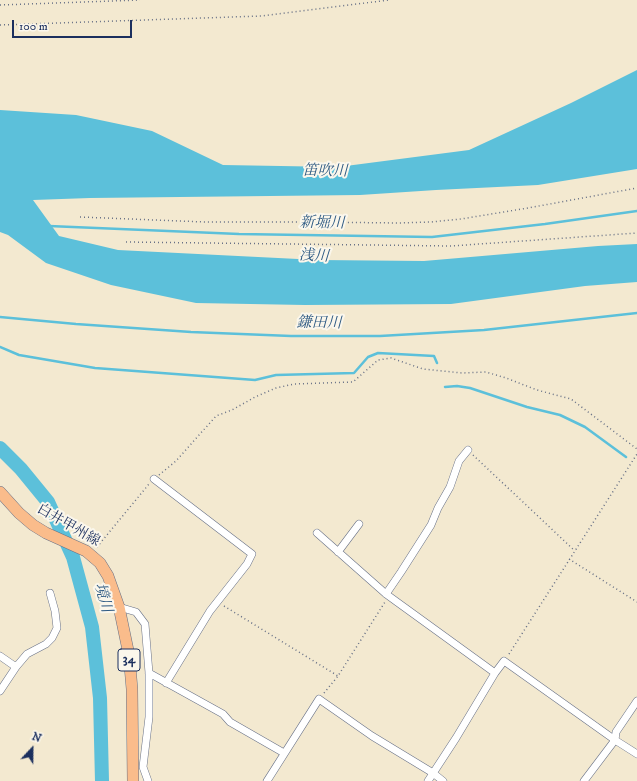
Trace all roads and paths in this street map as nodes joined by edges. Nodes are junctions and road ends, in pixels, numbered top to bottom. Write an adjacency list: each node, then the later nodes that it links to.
1 (140, 0): 3 (path)
2 (389, 0): 4 (path)
3 (0, 5)
4 (0, 25)
5 (637, 188): 6 (path)
6 (80, 217)
7 (637, 233): 8 (path)
8 (126, 242)
9 (468, 450): 16 (path); 21 (street)
10 (637, 450): 12 (path)
11 (637, 454): 16 (path)
12 (154, 479): 18 (path); 22 (street)
13 (0, 492): 18 (main road, 白井甲州線 / 34)
14 (359, 524): 17 (street)
15 (317, 534): 17 (street)
16 (575, 551): 19 (path)
17 (338, 552): 21 (street)
18 (89, 554): 24 (main road, 白井甲州線 / 34)
19 (569, 559): 23 (path); 26 (path)
20 (50, 593): 27 (street)
21 (386, 594): 29 (street); 30 (path)
22 (217, 602): 30 (path); 31 (street)
23 (637, 602)
24 (119, 607): 28 (street); 39 (main road, 白井甲州線 / 34)
25 (0, 656): 27 (street)
26 (504, 661): 29 (street); 35 (street)
27 (16, 667): 32 (street)
28 (149, 673): 31 (street); 40 (street)
29 (496, 673): 38 (street)
30 (338, 676): 33 (path)
31 (166, 683): 36 (street)
32 (0, 691)
33 (319, 699): 36 (street); 38 (street)
34 (637, 701): 35 (street)
35 (615, 740): 37 (street); 44 (street)
36 (284, 753): 41 (street)
37 (637, 754)
38 (434, 773): 42 (street); 43 (street)
39 (133, 781)
40 (148, 781)
41 (267, 781)
42 (428, 781)
43 (443, 781)
44 (584, 781)

